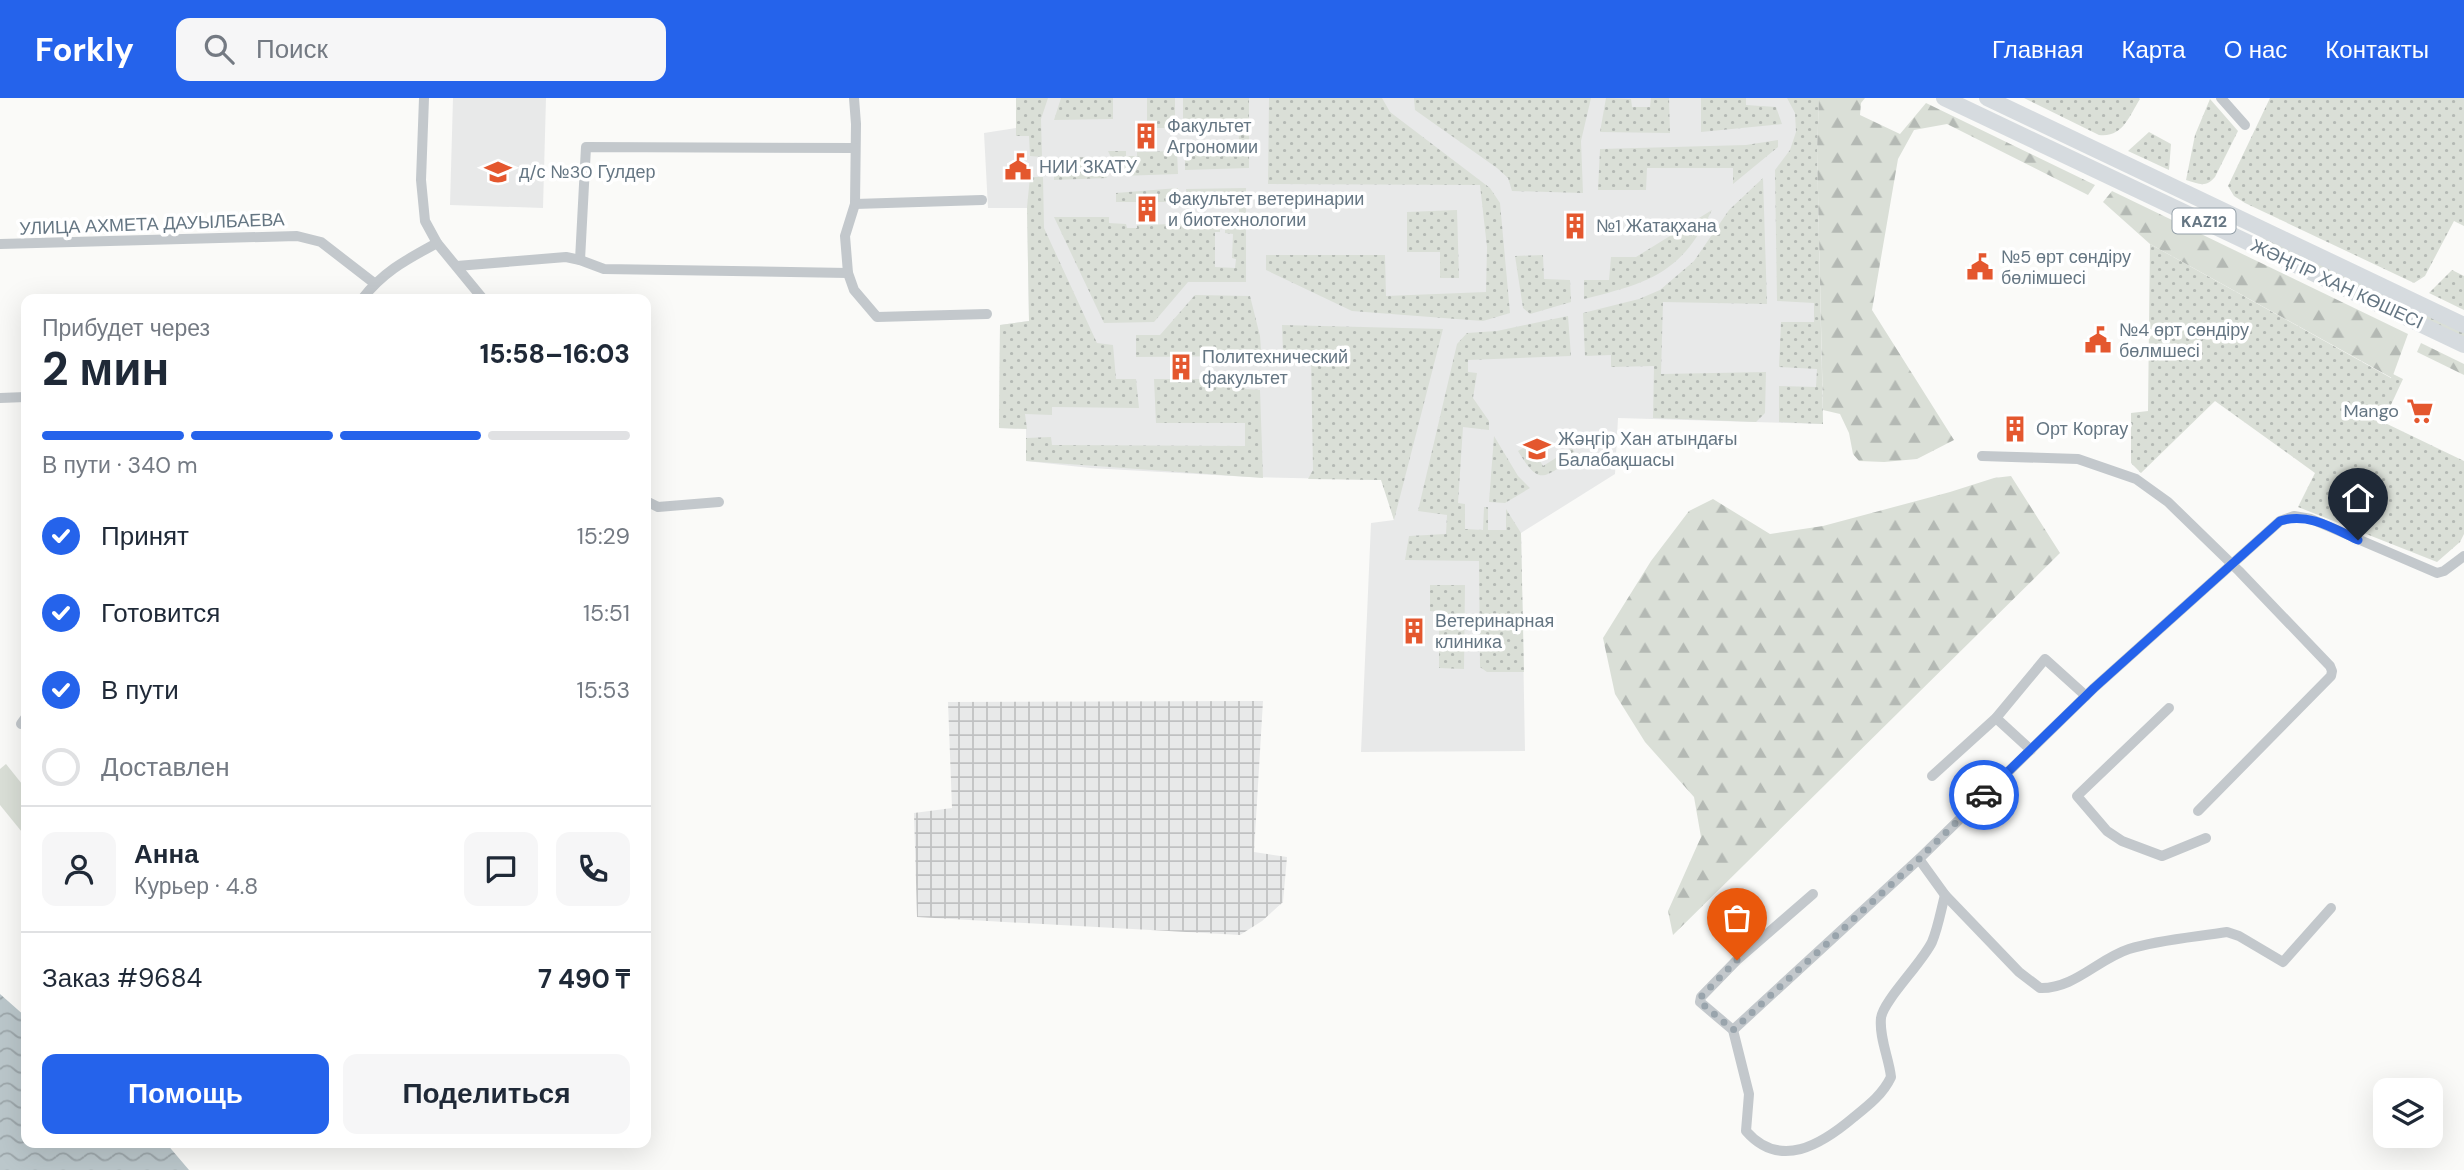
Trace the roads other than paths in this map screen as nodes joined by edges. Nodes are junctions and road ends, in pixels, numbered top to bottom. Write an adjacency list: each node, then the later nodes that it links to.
1 (424, 98): 10 (street)
2 (854, 98): 7 (street)
3 (1944, 98): 20 (main road, ЖӘҢГІР ХАН КӨШЕСІ / KAZ12)
4 (1987, 98): 19 (main road, ЖӘҢГІР ХАН КӨШЕСІ / KAZ12)
5 (2221, 98): 6 (street)
6 (2245, 125)
7 (855, 148): 9 (street); 12 (street)
8 (982, 200): 9 (street)
9 (855, 204): 14 (street)
10 (437, 243): 13 (street); 15 (street)
11 (0, 244): 15 (street, УЛИЦА АХМЕТА ДАУЫЛБАЕВА)
12 (580, 260): 13 (street); 14 (street)
13 (457, 266): 17 (street)
14 (848, 273): 18 (street)
15 (374, 283): 16 (street)
16 (366, 294)
17 (479, 294)
18 (987, 314)
19 (2464, 325)
20 (2464, 345)
21 (21, 397): 22 (street)
22 (0, 398)
23 (1982, 456): 27 (street)
24 (719, 502): 25 (street)
25 (651, 503)
26 (2464, 556): 27 (street)
27 (2231, 563): 28 (street); 33 (street)
28 (2085, 696): 30 (street); 31 (street)
29 (2169, 708): 34 (street)
30 (1996, 718): 31 (street); 32 (street)
31 (2031, 750): 35 (street)
32 (1932, 776)
33 (2198, 811)
34 (2206, 838)
35 (1919, 859): 37 (street); 39 (street)
36 (1813, 894): 39 (street)
37 (1945, 895): 38 (street); 39 (street)
38 (2331, 908)
39 (1733, 1030)

